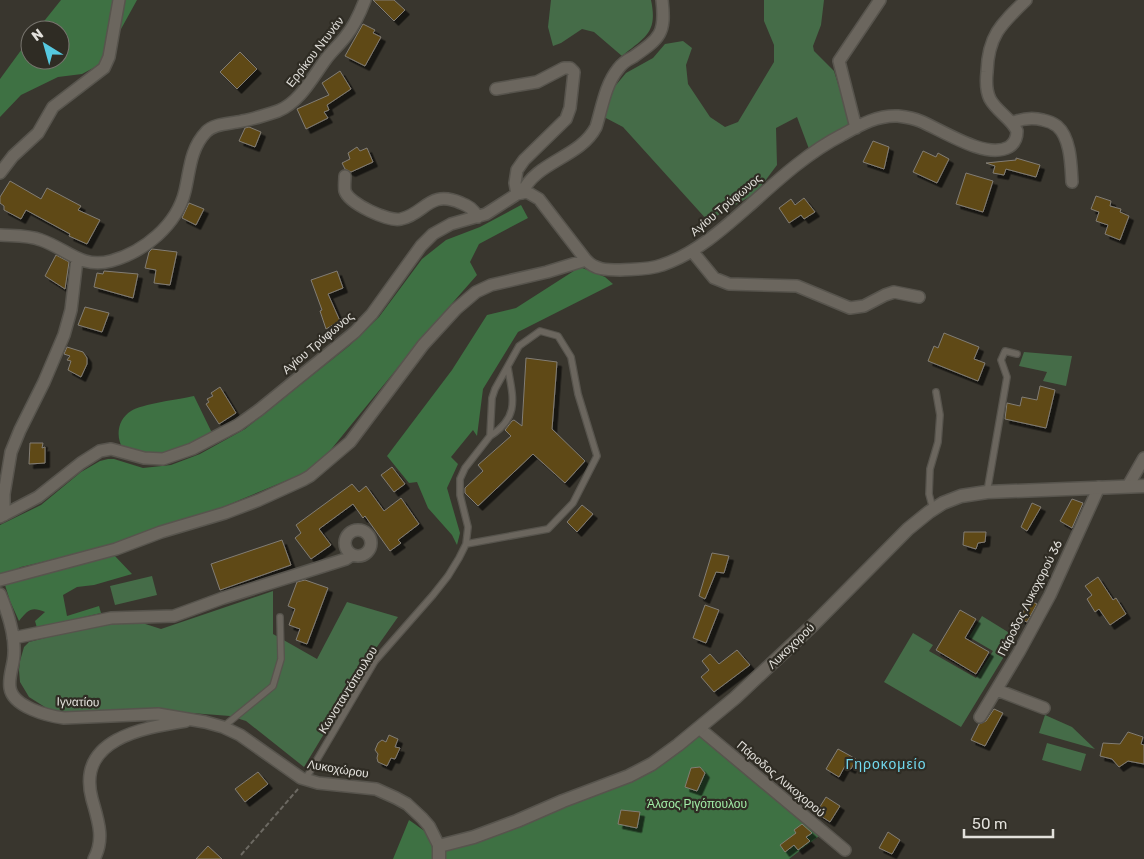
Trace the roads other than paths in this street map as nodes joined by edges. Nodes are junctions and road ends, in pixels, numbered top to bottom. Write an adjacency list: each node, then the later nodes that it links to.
1 (119, 0): 9 (street)
2 (366, 0): 16 (street, Ερρίκου Ντυνάν)
3 (662, 0): 12 (street)
4 (880, 0): 8 (street)
5 (1026, 0): 7 (street)
6 (496, 89): 12 (street)
7 (1012, 124): 8 (street, Αγίου Τρύφωνος); 11 (street)
8 (856, 128): 15 (street, Αγίου Τρύφωνος)
9 (0, 173)
10 (345, 176): 13 (street)
11 (1072, 182)
12 (520, 193): 13 (street, Αγίου Τρύφωνος); 17 (street)
13 (478, 217): 29 (street, Αγίου Τρύφωνος)
14 (0, 235): 16 (street, Ερρίκου Ντυνάν)
15 (692, 251): 17 (street, Αγίου Τρύφωνος); 18 (street)
16 (77, 259): 29 (street)
17 (586, 260): 32 (street)
18 (918, 297)
19 (1017, 354): 27 (lane)
20 (508, 367): 22 (lane); 22 (lane, Κωνσταντόπουλου); 30 (lane)
21 (936, 392): 28 (lane)
22 (490, 436): 30 (lane, Κωνσταντόπουλου)
23 (1144, 458): 24 (street)
24 (1128, 486): 25 (street, Λυκοχορού); 26 (street, Λυκοχορού)
25 (1144, 486)
26 (1100, 487): 27 (street, Λυκοχορού); 36 (street, Πάροδος Λυκοχορού 36)
27 (987, 492): 28 (street, Λυκοχορού)
28 (933, 509): 41 (street, Λυκοχορού)
29 (2, 516)
30 (466, 544): 42 (lane, Κωνσταντόπουλου)
31 (352, 555): 35 (street)
32 (0, 580)
33 (1, 599): 35 (street, Ιγνατίου)
34 (280, 617): 40 (lane)
35 (13, 638): 39 (street, Ιγνατίου)
36 (997, 690): 37 (street); 38 (street, Πάροδος Λυκοχορού 36)
37 (1044, 708)
38 (980, 717)
39 (193, 720): 40 (street, Λυκοχώρου); 45 (street)
40 (223, 727): 42 (street, Λυκοχώρου)
41 (699, 728): 43 (street, Λυκοχορού); 44 (street, Πάροδος Λυκοχορού)
42 (305, 780): 43 (street, Λυκοχώρου)
43 (439, 846): 46 (street)
44 (845, 850)
45 (94, 859)
46 (439, 859)

